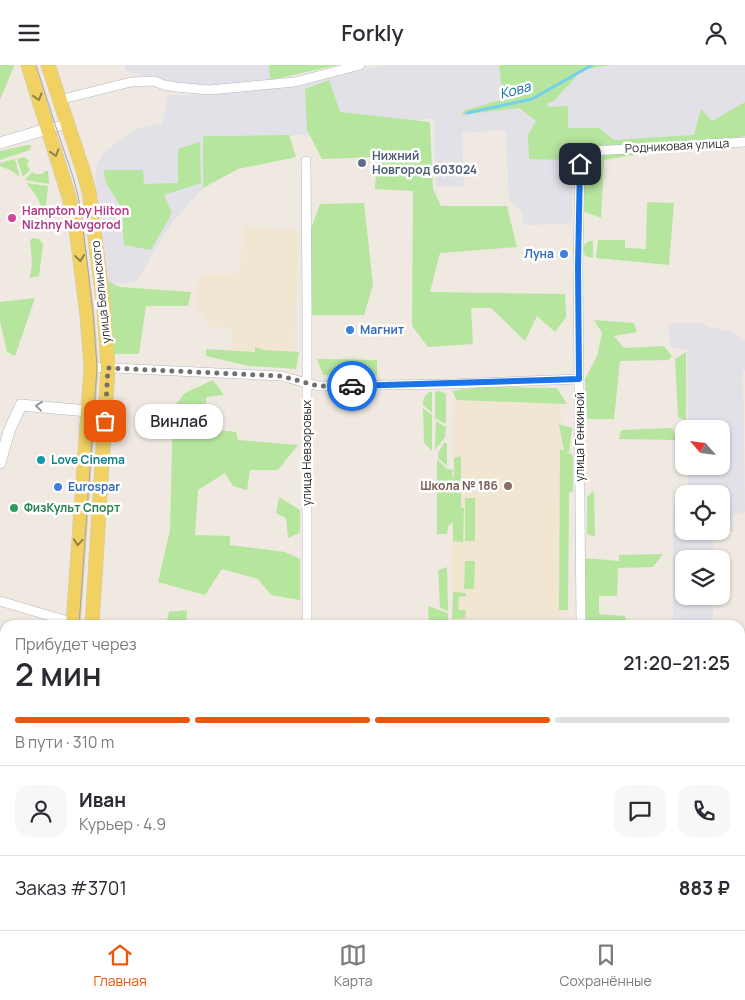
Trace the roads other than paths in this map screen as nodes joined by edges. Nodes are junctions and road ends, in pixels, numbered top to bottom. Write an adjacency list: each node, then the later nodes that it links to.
1 (28, 65): 6 (main road, улица Белинского, one-way to 6)
2 (48, 65): 4 (main road, улица Белинского)
3 (360, 65): 4 (street)
4 (59, 100): 5 (main road, улица Белинского)
5 (67, 124): 6 (street); 12 (main road, улица Белинского)
6 (48, 129): 7 (street); 11 (main road, улица Белинского, one-way to 11)
7 (0, 143)
8 (745, 143): 9 (street, Родниковая улица)
9 (580, 159): 13 (street, улица Генкиной)
10 (306, 161): 14 (street, улица Невзоровых)
11 (91, 367): 12 (street); 15 (main road, улица Белинского)
12 (108, 368): 14 (street); 20 (main road, улица Белинского)
13 (579, 379): 14 (street); 22 (street, улица Генкиной)
14 (307, 383): 21 (street, улица Невзоровых)
15 (88, 411): 16 (street, one-way to 16); 19 (main road, улица Белинского, one-way to 19)
16 (1, 455)
17 (0, 601): 18 (street)
18 (59, 620)
19 (75, 620)
20 (92, 620)
21 (307, 620)
22 (581, 620)

